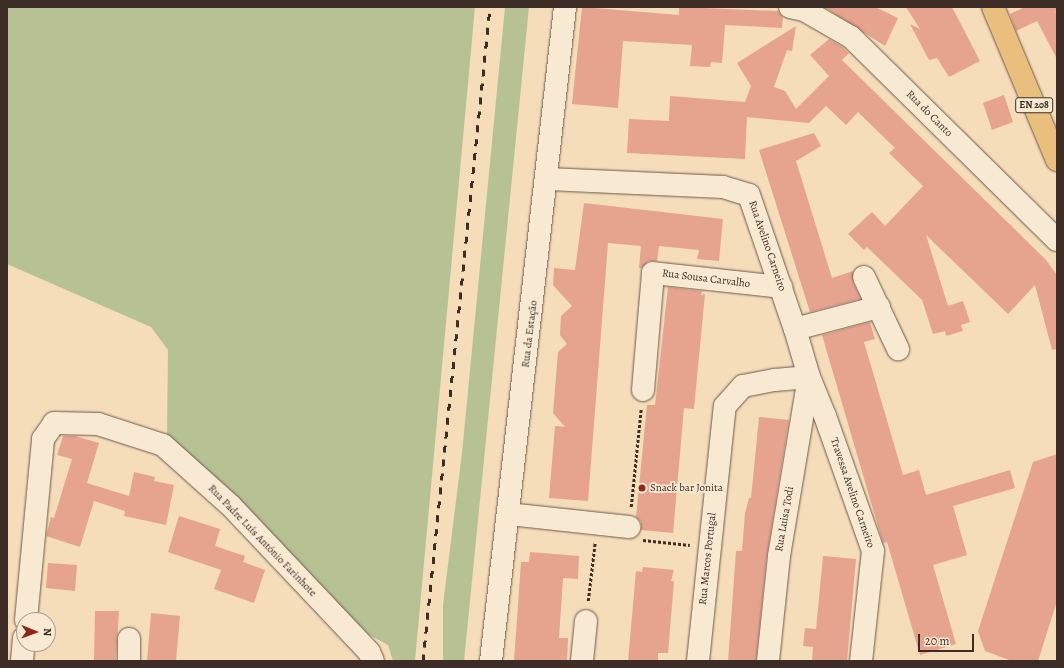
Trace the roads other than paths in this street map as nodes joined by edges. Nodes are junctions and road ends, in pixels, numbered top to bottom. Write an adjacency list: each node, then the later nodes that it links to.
1 (565, 7): 5 (street, Rua da Estação)
2 (800, 8): 6 (street, Rua do Canto)
3 (999, 9): 4 (main road, EN 208)
4 (1057, 160)
5 (548, 179): 8 (street, Rua Avelino Carneiro); 14 (street, Rua da Estação)
6 (1057, 240)
7 (864, 277): 9 (street)
8 (781, 288): 10 (street, Rua Avelino Carneiro); 13 (street, Rua Sousa Carvalho)
9 (879, 307): 10 (street); 11 (street)
10 (795, 329): 12 (street, Rua Avelino Carneiro)
11 (898, 349)
12 (809, 377): 23 (street, Rua Marcos Portugal); 24 (street, Rua Luisa Todi); 25 (street, Travessa Avelino Carneiro)
13 (643, 390)
14 (509, 514): 15 (street); 21 (street, Rua da Estação)
15 (628, 527)
16 (27, 612): 20 (street, Rua Padre Luís António Farinhote)
17 (586, 621): 22 (street)
18 (129, 639): 19 (street)
19 (129, 661)
20 (373, 661)
21 (492, 661)
22 (582, 661)
23 (698, 661)
24 (768, 661)
25 (861, 661)

